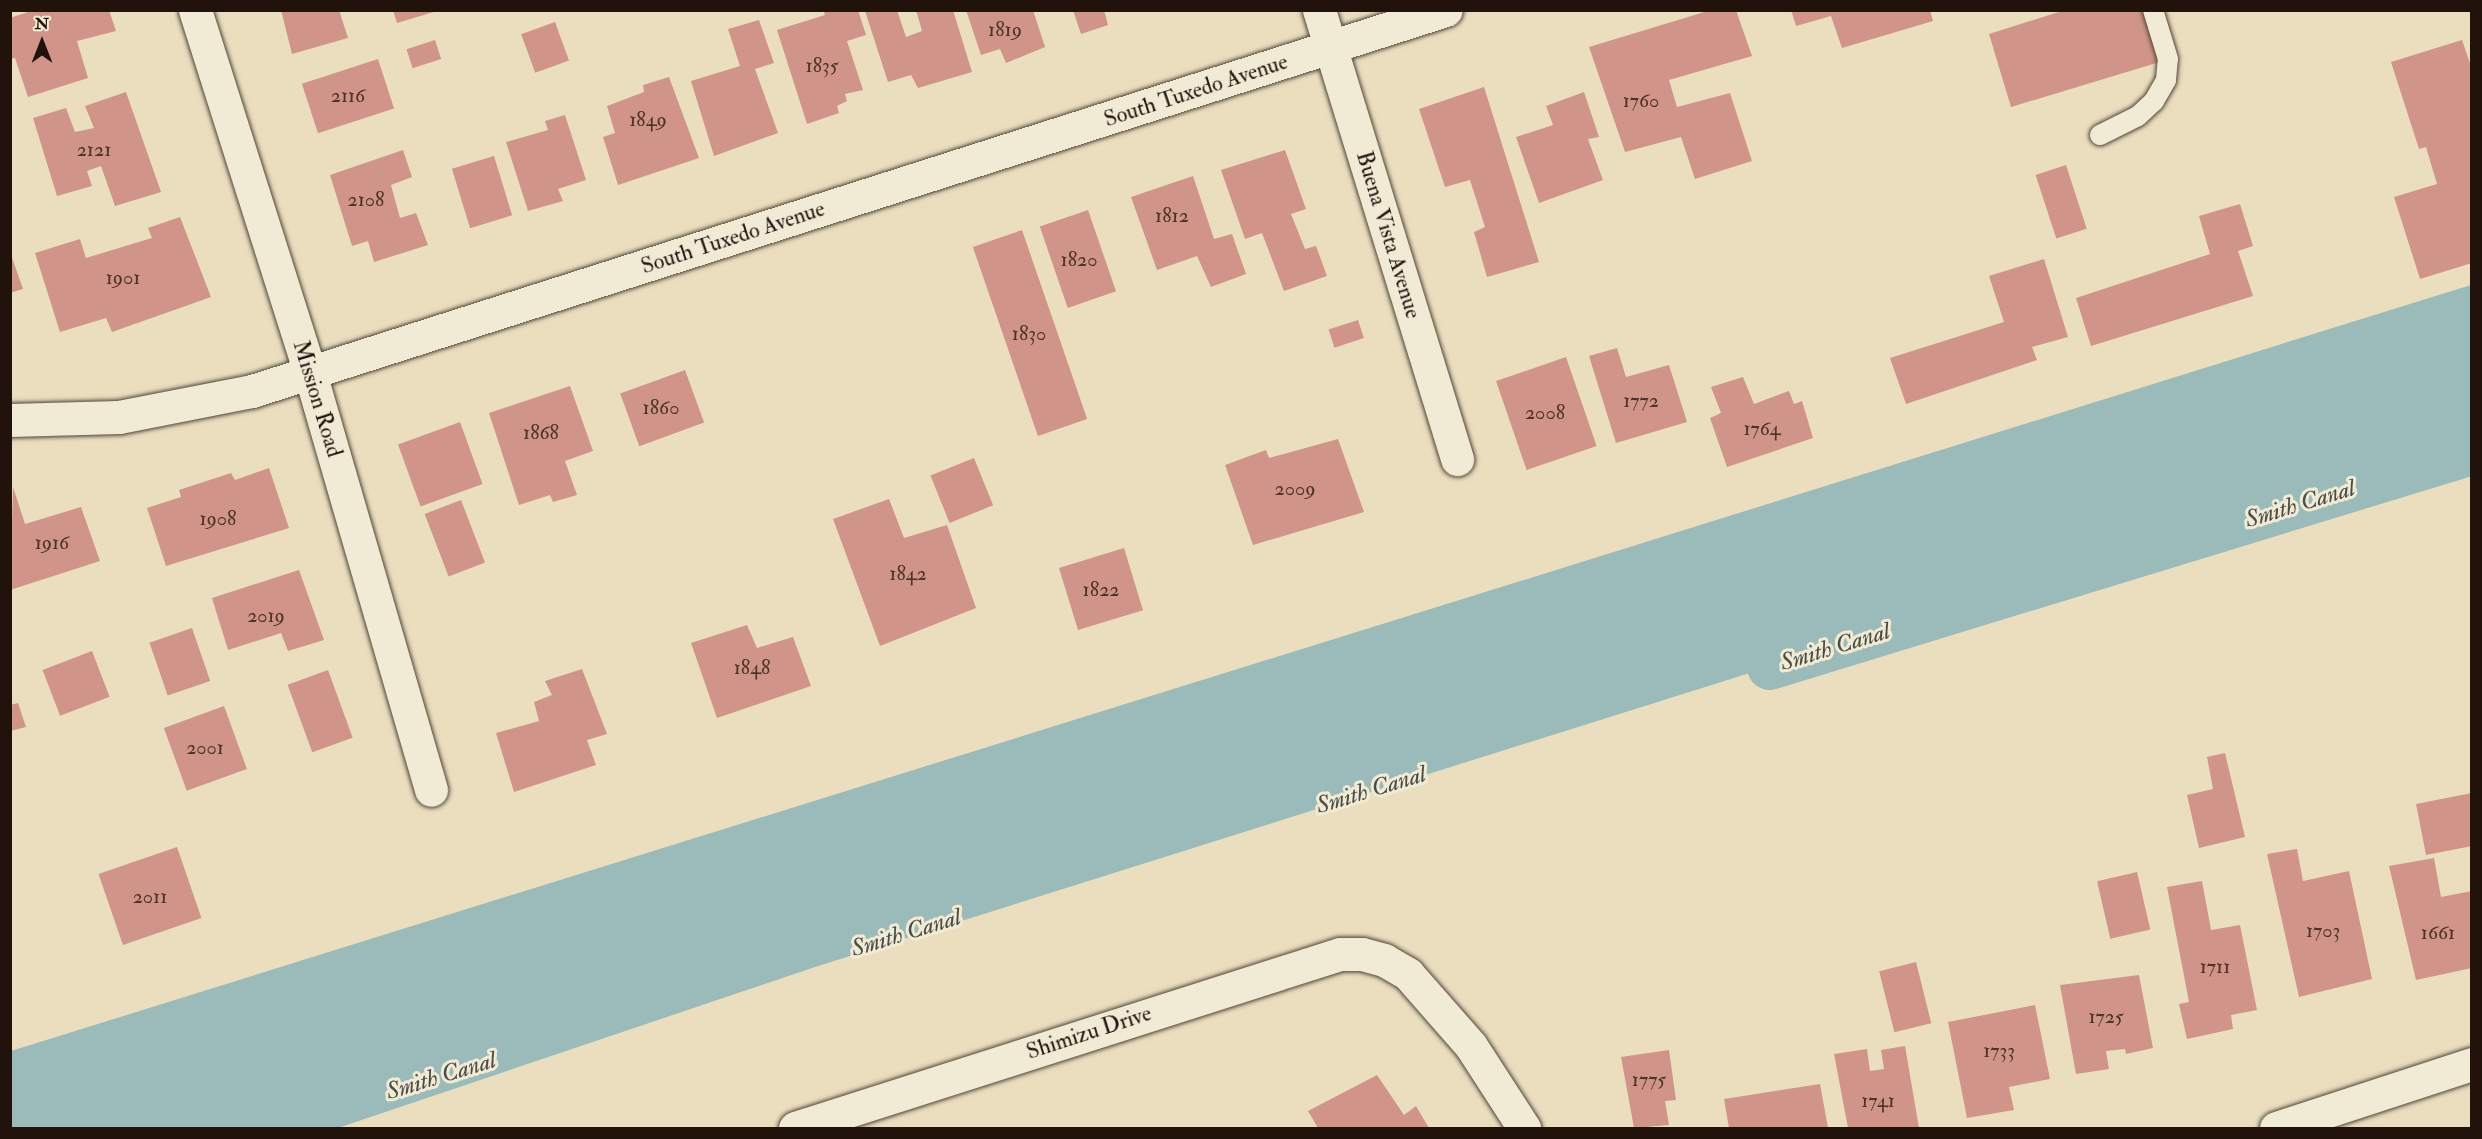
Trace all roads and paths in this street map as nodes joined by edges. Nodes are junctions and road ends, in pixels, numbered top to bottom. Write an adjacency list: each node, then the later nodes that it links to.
1 (195, 10): 7 (street, Mission Road)
2 (1319, 10): 5 (street, Buena Vista Avenue)
3 (1446, 10): 5 (street, South Tuxedo Avenue)
4 (2153, 10): 6 (lane)
5 (1331, 48): 7 (street, South Tuxedo Avenue); 9 (street, Buena Vista Avenue)
6 (2100, 135)
7 (310, 373): 8 (street, South Tuxedo Avenue); 10 (street, Mission Road)
8 (10, 420)
9 (1457, 459)
10 (431, 790)
11 (2472, 1064): 14 (street)
12 (795, 1128): 13 (street, Shimizu Drive)
13 (1524, 1128)
14 (2276, 1128)

